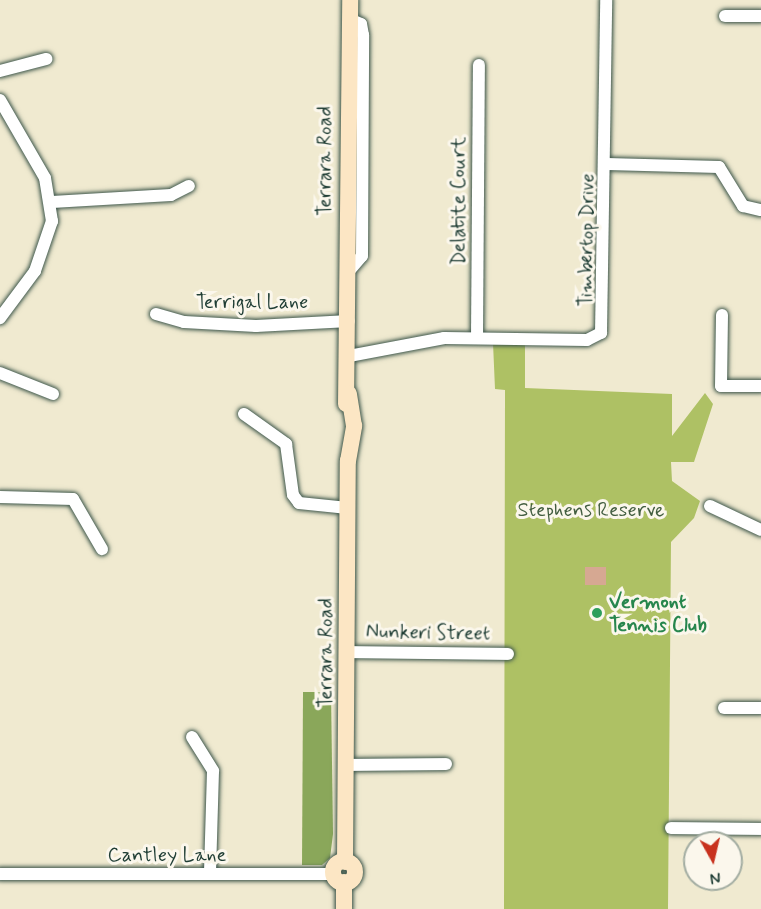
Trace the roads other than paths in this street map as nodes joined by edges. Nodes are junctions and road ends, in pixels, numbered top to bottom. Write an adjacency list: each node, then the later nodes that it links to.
1 (350, 0): 19 (main road, Terrara Road)
2 (606, 0): 11 (street, Timbertop Drive)
3 (725, 16): 4 (street)
4 (761, 16)
5 (46, 58): 7 (street)
6 (479, 65): 20 (street, Delatite Court)
7 (0, 71)
8 (0, 100): 9 (street)
9 (11, 119): 10 (street); 13 (street)
10 (0, 126)
11 (607, 164): 14 (street); 20 (street, Timbertop Drive)
12 (189, 186): 13 (street)
13 (51, 202): 15 (street)
14 (761, 210)
15 (4, 305): 18 (street)
16 (156, 314): 19 (street, Terrigal Lane)
17 (722, 315): 23 (street)
18 (0, 318)
19 (349, 321): 21 (main road, Terrara Road)
20 (477, 338): 21 (street, Timbertop Drive)
21 (349, 356): 28 (main road, Terrara Road)
22 (0, 373): 24 (street)
23 (761, 386)
24 (53, 394)
25 (244, 414): 28 (street)
26 (0, 497): 30 (street)
27 (710, 506): 29 (street)
28 (348, 508): 31 (main road, Terrara Road)
29 (761, 530)
30 (102, 549)
31 (347, 652): 32 (street, Nunkeri Street); 37 (main road, Terrara Road)
32 (508, 654)
33 (724, 708): 34 (street)
34 (761, 708)
35 (192, 737): 42 (street)
36 (446, 764): 37 (street)
37 (347, 765): 40 (main road, Terrara Road)
38 (670, 828): 39 (street)
39 (761, 829)
40 (341, 873): 42 (street, Cantley Lane); 43 (main road, Terrara Road)
41 (0, 874): 42 (street, Cantley Lane)
42 (210, 874)
43 (344, 909)

